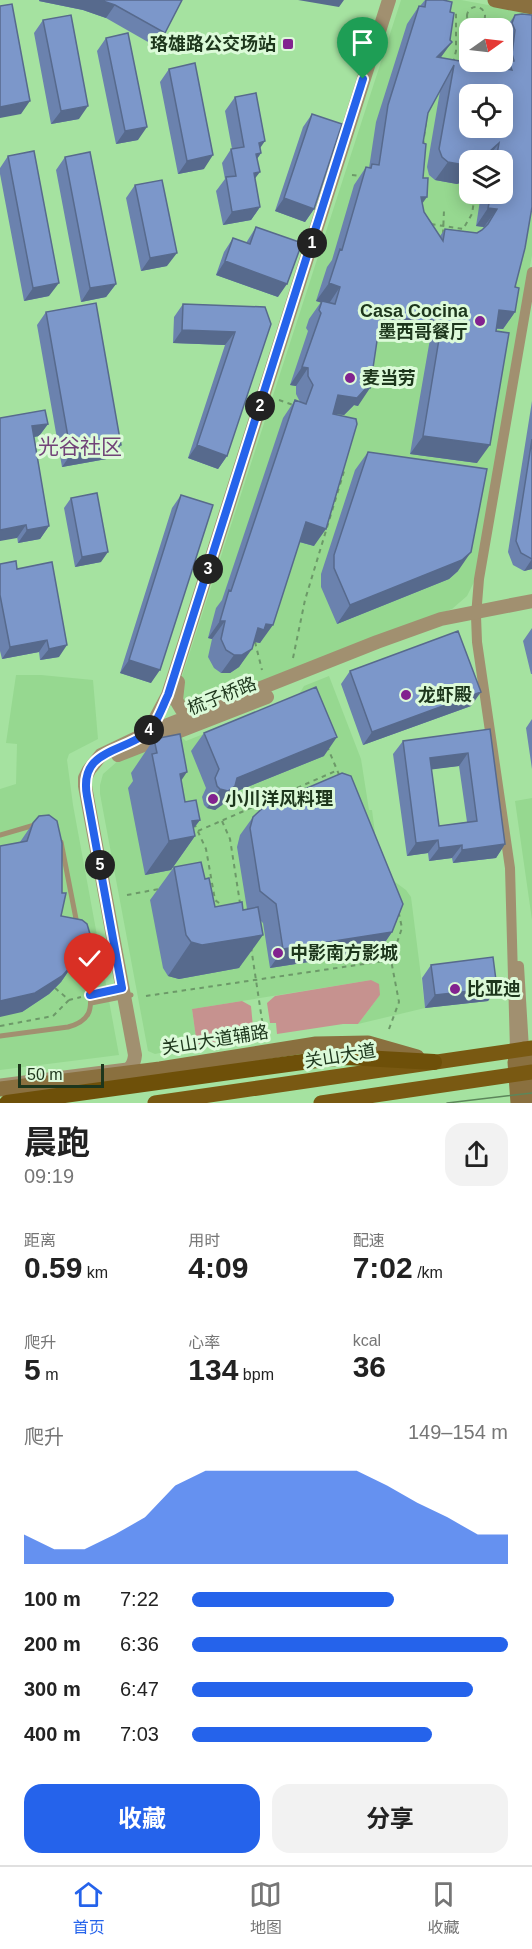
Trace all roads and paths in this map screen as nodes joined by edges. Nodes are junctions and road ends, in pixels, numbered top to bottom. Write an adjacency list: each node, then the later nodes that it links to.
1 (389, 0): 32 (street)
2 (396, 0): 31 (street)
3 (495, 0): 4 (main road)
4 (532, 7)
5 (456, 12): 7 (path)
6 (474, 27): 6 (path)
7 (456, 39): 8 (path); 9 (path)
8 (450, 44)
9 (446, 68)
10 (427, 121): 11 (path)
11 (422, 154)
12 (352, 175): 13 (path)
13 (362, 176)
14 (473, 204): 15 (path)
15 (472, 208): 17 (path); 19 (path)
16 (444, 210): 19 (path)
17 (479, 210)
18 (428, 224): 19 (path)
19 (443, 227): 20 (path)
20 (442, 237)
21 (532, 272): 27 (street)
22 (532, 315): 27 (street)
23 (279, 400): 24 (path)
24 (299, 407)
25 (345, 468): 29 (path)
26 (527, 602): 27 (street, 梳子桥路)
27 (480, 613): 31 (street, 梳子桥路); 53 (street, 梳子桥路); 62 (street)
28 (255, 642): 30 (path)
29 (293, 658)
30 (262, 670)
31 (200, 714): 32 (street, 梳子桥路)
32 (145, 734): 53 (street, 梳子桥路)
33 (324, 738): 34 (path)
34 (338, 770): 35 (path); 37 (path)
35 (342, 780)
36 (50, 820): 40 (lane)
37 (222, 820): 39 (path); 44 (path)
38 (193, 821): 39 (path)
39 (198, 831): 45 (path)
40 (0, 835)
41 (61, 840): 47 (lane)
42 (159, 889): 43 (path)
43 (127, 895)
44 (240, 904)
45 (230, 910)
46 (399, 915): 50 (path)
47 (77, 928)
48 (250, 938): 51 (path)
49 (80, 940): 54 (lane)
50 (391, 960): 51 (path); 59 (path)
51 (257, 980): 55 (path); 61 (path)
52 (55, 988): 56 (path)
53 (127, 992): 54 (lane); 57 (lane); 64 (street); 65 (street, 梳子桥路)
54 (90, 995): 56 (path); 57 (lane)
55 (146, 996)
56 (69, 1000): 58 (path)
57 (91, 1003): 60 (lane)
58 (0, 1026)
59 (389, 1029)
60 (0, 1036)
61 (265, 1041)
62 (524, 1049): 63 (main road, 关山大道); 66 (main road)
63 (434, 1062): 65 (main road, 关山大道辅路); 70 (highway); 71 (main road, 关山大道)
64 (137, 1064): 67 (street); 68 (lane)
65 (160, 1069): 67 (main road, 关山大道辅路)
66 (525, 1073): 72 (main road); 73 (main road); 74 (main road)
67 (120, 1074): 69 (main road, 关山大道辅路)
68 (0, 1081)
69 (0, 1089)
70 (7, 1103)
71 (155, 1103)
72 (321, 1103)
73 (518, 1103)
74 (529, 1103)

